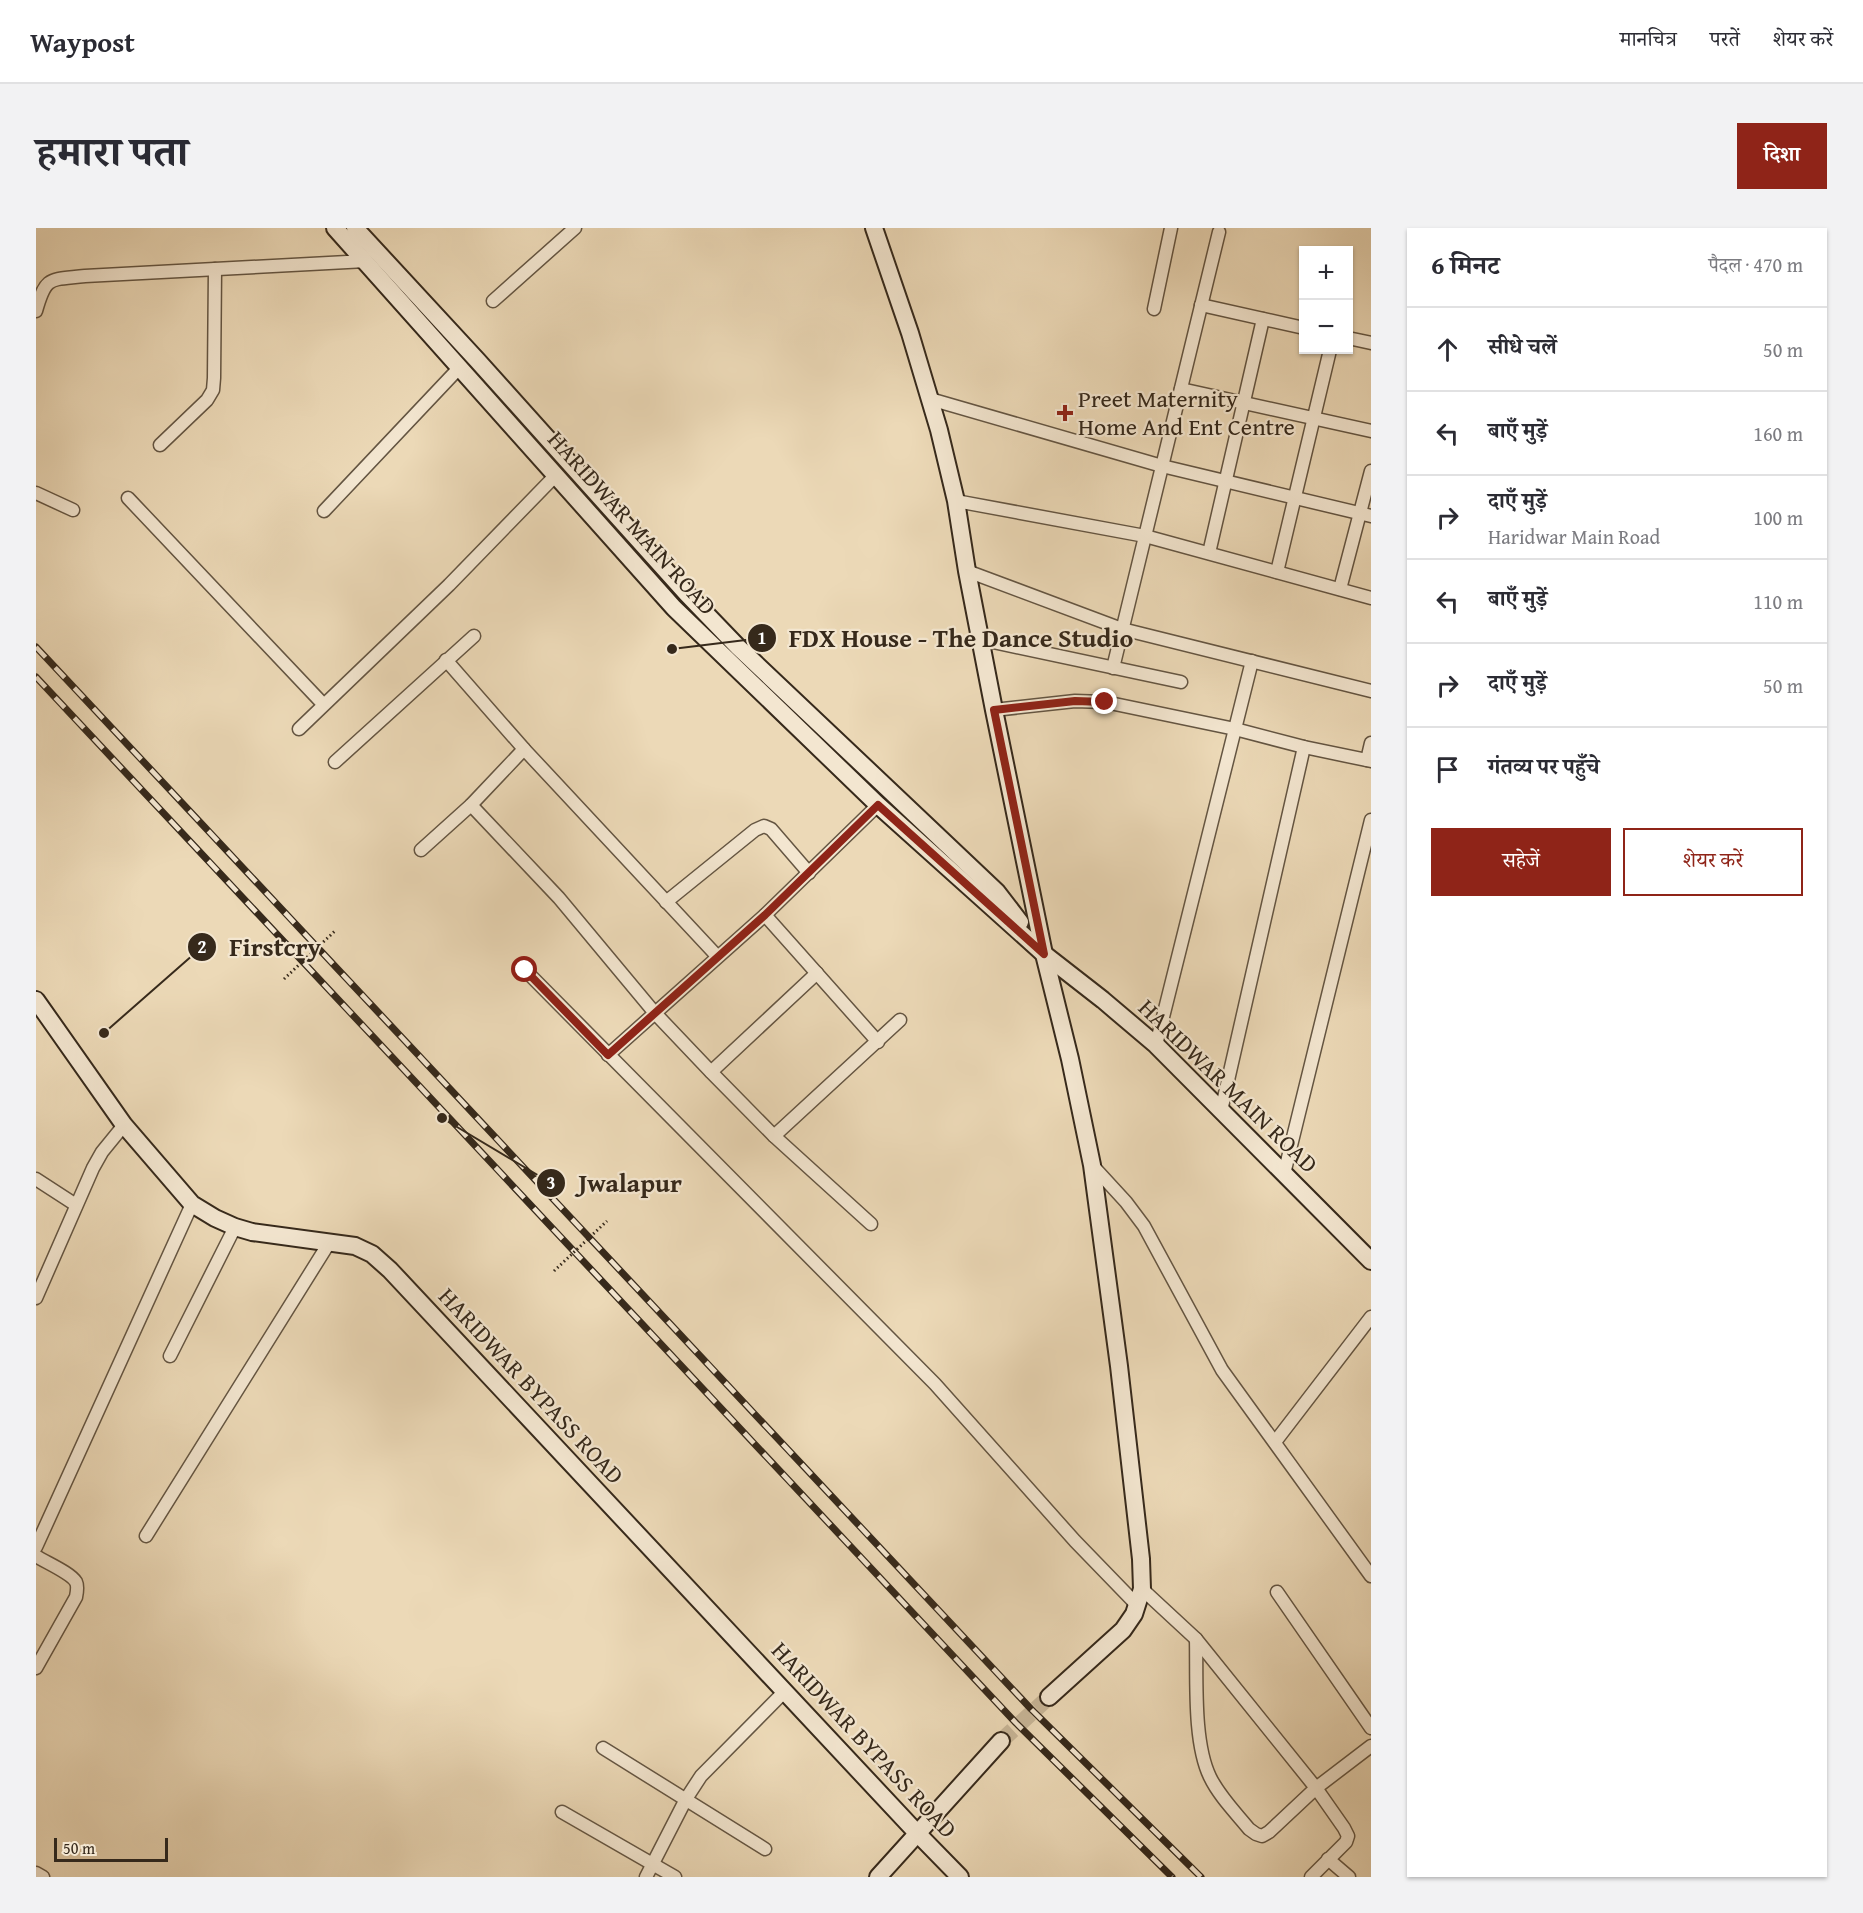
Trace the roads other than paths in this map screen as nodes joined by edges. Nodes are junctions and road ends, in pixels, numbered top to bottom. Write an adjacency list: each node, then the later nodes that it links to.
1 (335, 228): 7 (main road, HARIDWAR MAIN ROAD)
2 (355, 228): 66 (main road, HARIDWAR MAIN ROAD)
3 (575, 228): 9 (street)
4 (874, 228): 20 (main road)
5 (1171, 228): 11 (street)
6 (1219, 232): 10 (street)
7 (366, 261): 8 (street); 18 (main road, HARIDWAR MAIN ROAD)
8 (215, 269): 12 (street); 24 (street)
9 (493, 301)
10 (1201, 305): 13 (street); 19 (street)
11 (1154, 309)
12 (36, 311)
13 (1263, 319): 14 (street); 21 (street)
14 (1299, 327)
15 (1353, 339): 16 (street)
16 (1371, 343)
17 (1329, 354): 22 (street)
18 (460, 367): 27 (main road, HARIDWAR MAIN ROAD); 34 (street)
19 (1181, 388): 21 (street); 25 (street)
20 (930, 399): 25 (street); 32 (main road)
21 (1244, 403): 22 (street); 28 (street)
22 (1313, 418): 23 (street); 31 (street)
23 (1371, 431)
24 (160, 445)
25 (1162, 466): 28 (street); 36 (street)
26 (1371, 471): 35 (street)
27 (556, 475): 50 (street); 60 (main road, HARIDWAR MAIN ROAD)
28 (1226, 481): 31 (street); 37 (street)
29 (36, 493): 33 (street)
30 (128, 498): 50 (street)
31 (1295, 498): 35 (street); 39 (street)
32 (956, 501): 36 (street); 38 (main road)
33 (74, 510)
34 (324, 511)
35 (1365, 515): 40 (street)
36 (1145, 536): 37 (street); 42 (street)
37 (1209, 553): 39 (street)
38 (967, 571): 42 (street); 44 (main road)
39 (1277, 572): 40 (street)
40 (1340, 589): 41 (street)
41 (1371, 598)
42 (1122, 629): 46 (street); 47 (street)
43 (474, 636): 45 (street)
44 (979, 639): 47 (street); 51 (main road)
45 (446, 660): 56 (street); 58 (street)
46 (1251, 661): 49 (street); 53 (street)
47 (1113, 668): 48 (street)
48 (1180, 682)
49 (1371, 691)
50 (323, 704): 52 (street)
51 (994, 710): 53 (street); 66 (main road)
52 (299, 729)
53 (1235, 729): 55 (street); 74 (street)
54 (1371, 743): 57 (street)
55 (1304, 747): 57 (street); 77 (street)
56 (524, 748): 59 (street); 64 (street)
57 (1369, 761)
58 (335, 762)
59 (471, 805): 62 (street); 71 (street)
60 (878, 805): 63 (street); 66 (main road, HARIDWAR MAIN ROAD)
61 (1371, 820): 81 (street)
62 (421, 850)
63 (809, 873): 64 (street); 65 (street)
64 (666, 902): 67 (street)
65 (765, 915): 67 (street); 69 (street)
66 (1044, 954): 74 (main road, HARIDWAR MAIN ROAD); 80 (main road)
67 (717, 956): 71 (street)
68 (525, 970): 75 (street)
69 (817, 973): 73 (street); 76 (street)
70 (36, 1000): 78 (main road, HARIDWAR BYPASS ROAD)
71 (654, 1012): 75 (street); 76 (street)
72 (900, 1020): 73 (street)
73 (878, 1042): 79 (street)
74 (1156, 1045): 77 (main road, HARIDWAR MAIN ROAD)
75 (608, 1055): 99 (street)
76 (711, 1072): 79 (street)
77 (1221, 1111): 81 (main road, HARIDWAR MAIN ROAD)
78 (124, 1125): 83 (main road, HARIDWAR BYPASS ROAD); 84 (street)
79 (774, 1136): 85 (street)
80 (1092, 1165): 93 (street); 99 (main road)
81 (1284, 1174): 88 (main road, HARIDWAR MAIN ROAD)
82 (36, 1179): 84 (street)
83 (192, 1204): 86 (main road, HARIDWAR BYPASS ROAD); 95 (street)
84 (76, 1205): 89 (street)
85 (872, 1224)
86 (235, 1227): 87 (main road, HARIDWAR BYPASS ROAD); 92 (street)
87 (329, 1243): 94 (street); 102 (main road, HARIDWAR BYPASS ROAD)
88 (1371, 1261)
89 (40, 1277): 90 (street)
90 (36, 1298)
91 (1371, 1317): 93 (street)
92 (170, 1356)
93 (1275, 1442): 97 (street)
94 (146, 1536)
95 (36, 1548)
96 (36, 1556): 101 (street)
97 (1371, 1576)
98 (1278, 1592): 104 (street)
99 (1139, 1597): 100 (street); 103 (main road)
100 (1196, 1640): 108 (street); 108 (street)
101 (36, 1668)
102 (785, 1691): 109 (street); 111 (main road, HARIDWAR BYPASS ROAD)
103 (1048, 1697)
104 (1371, 1728)
105 (1001, 1741): 111 (main road)
106 (1371, 1746): 108 (street)
107 (603, 1748): 109 (street)
108 (1316, 1788): 113 (street)
109 (686, 1799): 112 (street); 114 (street)
110 (562, 1812): 114 (street)
111 (917, 1833): 119 (main road); 120 (main road, HARIDWAR BYPASS ROAD)
112 (765, 1850)
113 (1328, 1859): 121 (street); 122 (street)
114 (653, 1863): 117 (street); 118 (street)
115 (36, 1873): 116 (street)
116 (43, 1877)
117 (646, 1877)
118 (675, 1877)
119 (878, 1877)
120 (960, 1877)
121 (1311, 1877)
122 (1349, 1877)

